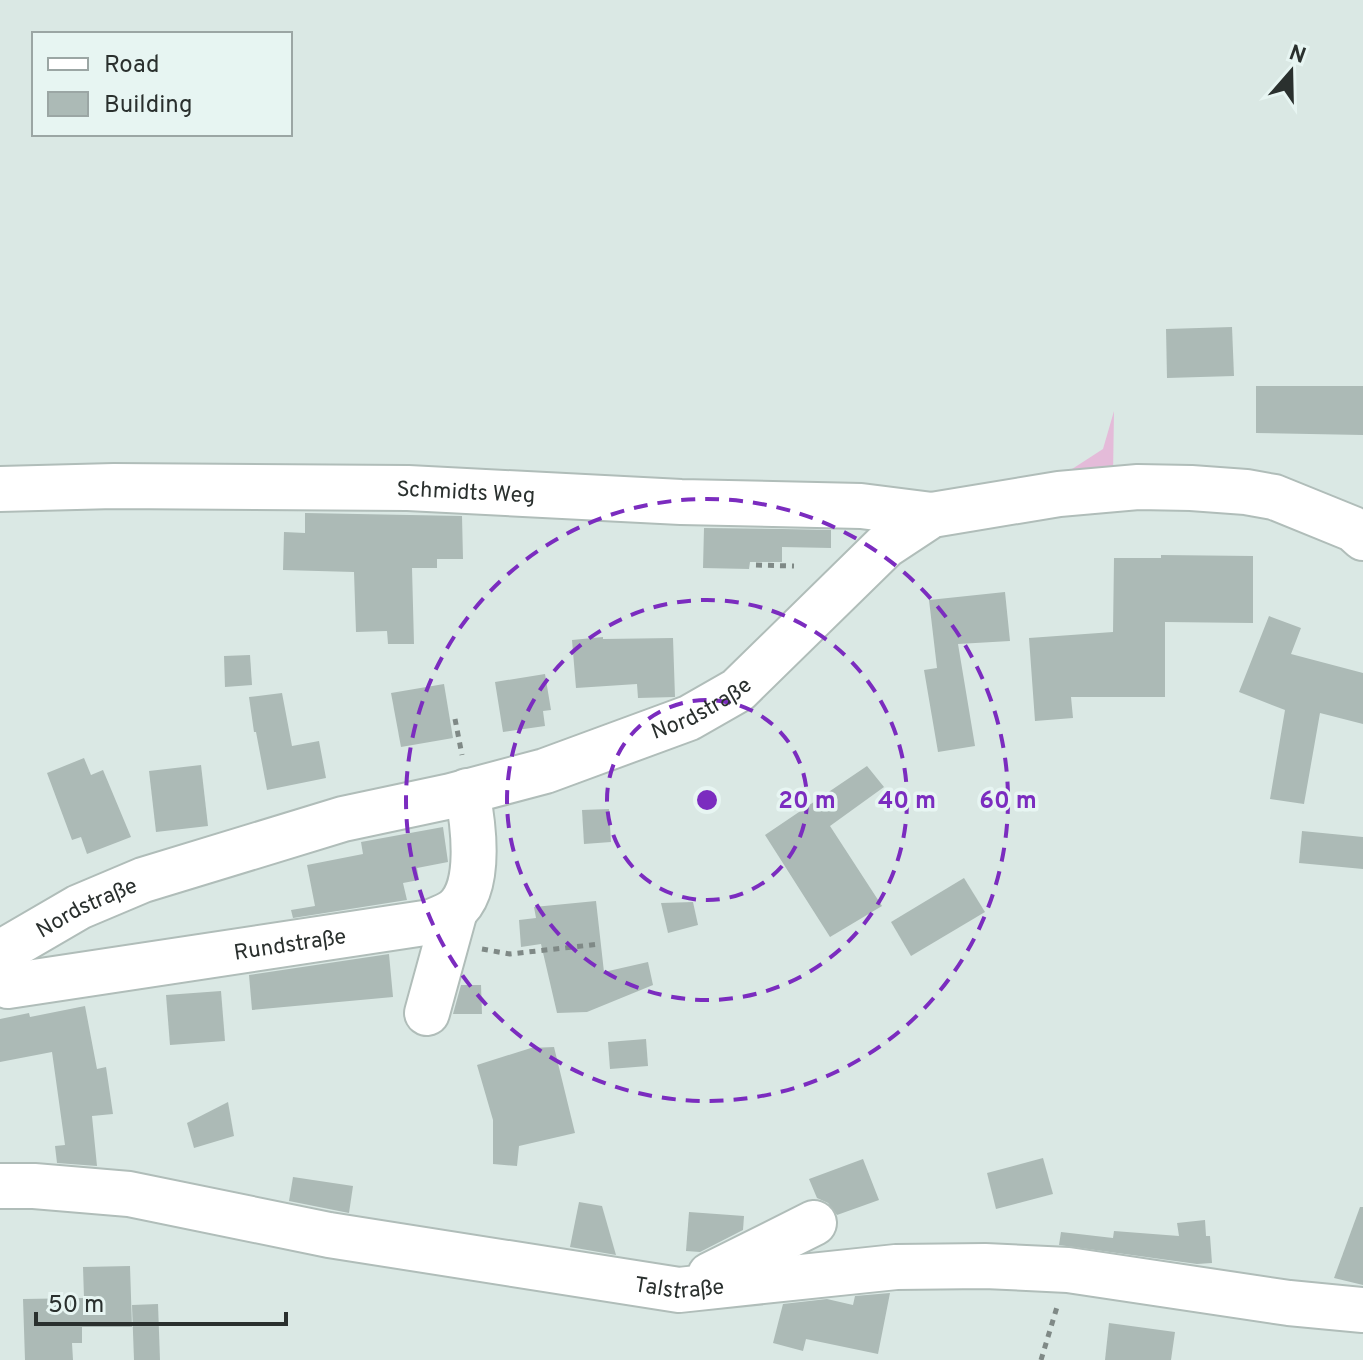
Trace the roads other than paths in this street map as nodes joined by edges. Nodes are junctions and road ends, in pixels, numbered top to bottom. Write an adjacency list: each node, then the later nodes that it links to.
1 (0, 489): 2 (street, Schmidts Weg)
2 (932, 515): 3 (street, Nordstraße); 4 (street, Nordstraße)
3 (1363, 538)
4 (465, 776): 5 (street); 6 (street, Nordstraße)
5 (452, 924): 7 (street, Rundstraße); 8 (street)
6 (0, 953)
7 (0, 982)
8 (427, 1013)
9 (0, 1186): 11 (street, Talstraße)
10 (814, 1223): 11 (street)
11 (679, 1290): 12 (street, Talstraße)
12 (1363, 1310)

